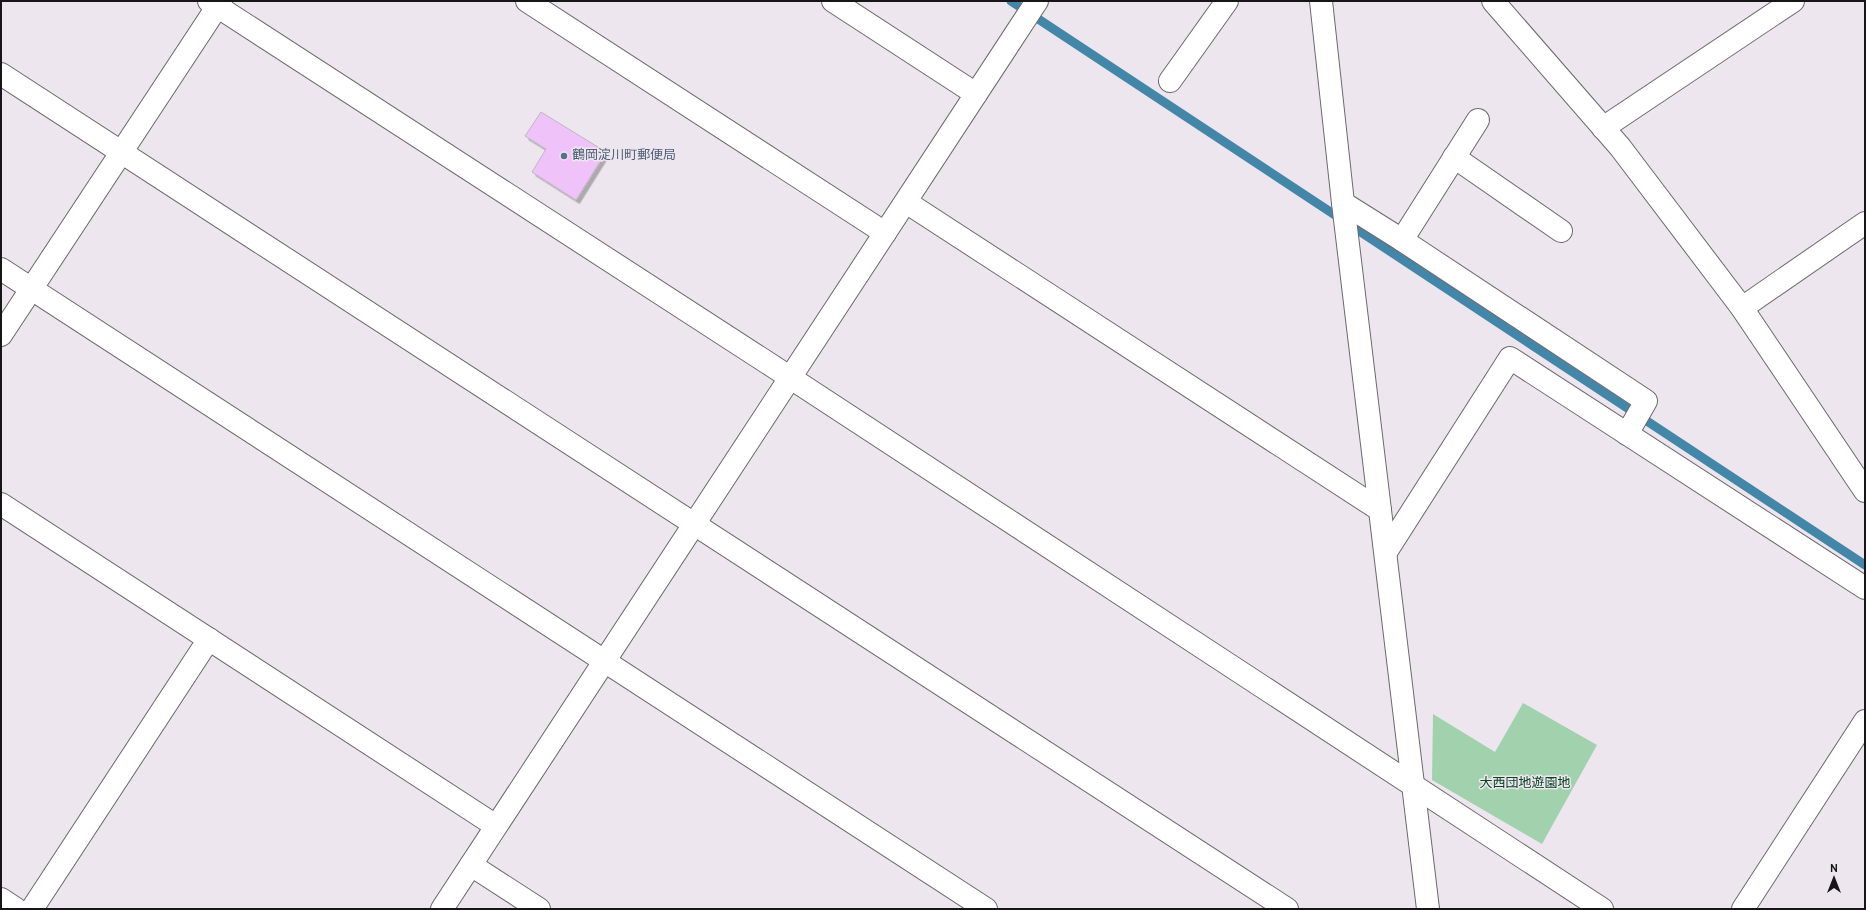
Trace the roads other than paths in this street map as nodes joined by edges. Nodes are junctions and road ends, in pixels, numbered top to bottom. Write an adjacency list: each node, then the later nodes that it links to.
1 (527, 1): 20 (street)
2 (833, 1): 11 (street)
3 (1037, 1): 11 (street)
4 (1227, 1): 10 (street)
5 (1321, 1): 17 (street)
6 (1493, 1): 13 (street)
7 (1793, 1): 13 (street)
8 (216, 3): 14 (street); 26 (street)
9 (1, 74): 14 (street)
10 (1170, 82)
11 (976, 94): 16 (street)
12 (1478, 120): 15 (street)
13 (1603, 128): 24 (street)
14 (121, 152): 23 (street); 31 (street)
15 (1454, 157): 19 (street); 21 (street)
16 (906, 202): 20 (street); 30 (street)
17 (1343, 203): 21 (street); 30 (street)
18 (1865, 223): 24 (street)
19 (1561, 231)
20 (885, 233): 26 (street)
21 (1402, 240): 27 (street)
22 (1, 269): 23 (street)
23 (31, 289): 25 (street); 35 (street)
24 (1742, 308): 28 (street)
25 (1, 336)
26 (790, 378): 31 (street); 37 (street)
27 (1627, 434): 32 (street); 33 (street)
28 (1865, 491)
29 (1, 504): 34 (street)
30 (1380, 510): 32 (street)
31 (693, 525): 35 (street); 46 (street)
32 (1386, 552): 37 (street)
33 (1865, 588)
34 (209, 639): 38 (street); 42 (street)
35 (604, 661): 38 (street); 45 (street)
36 (1865, 721): 49 (street)
37 (1414, 787): 47 (street); 48 (street)
38 (496, 826): 39 (street)
39 (471, 865): 43 (street); 44 (street)
40 (1, 899): 41 (street)
41 (16, 909)
42 (32, 909)
43 (442, 909)
44 (539, 909)
45 (986, 909)
46 (1287, 909)
47 (1428, 909)
48 (1602, 909)
49 (1743, 909)

